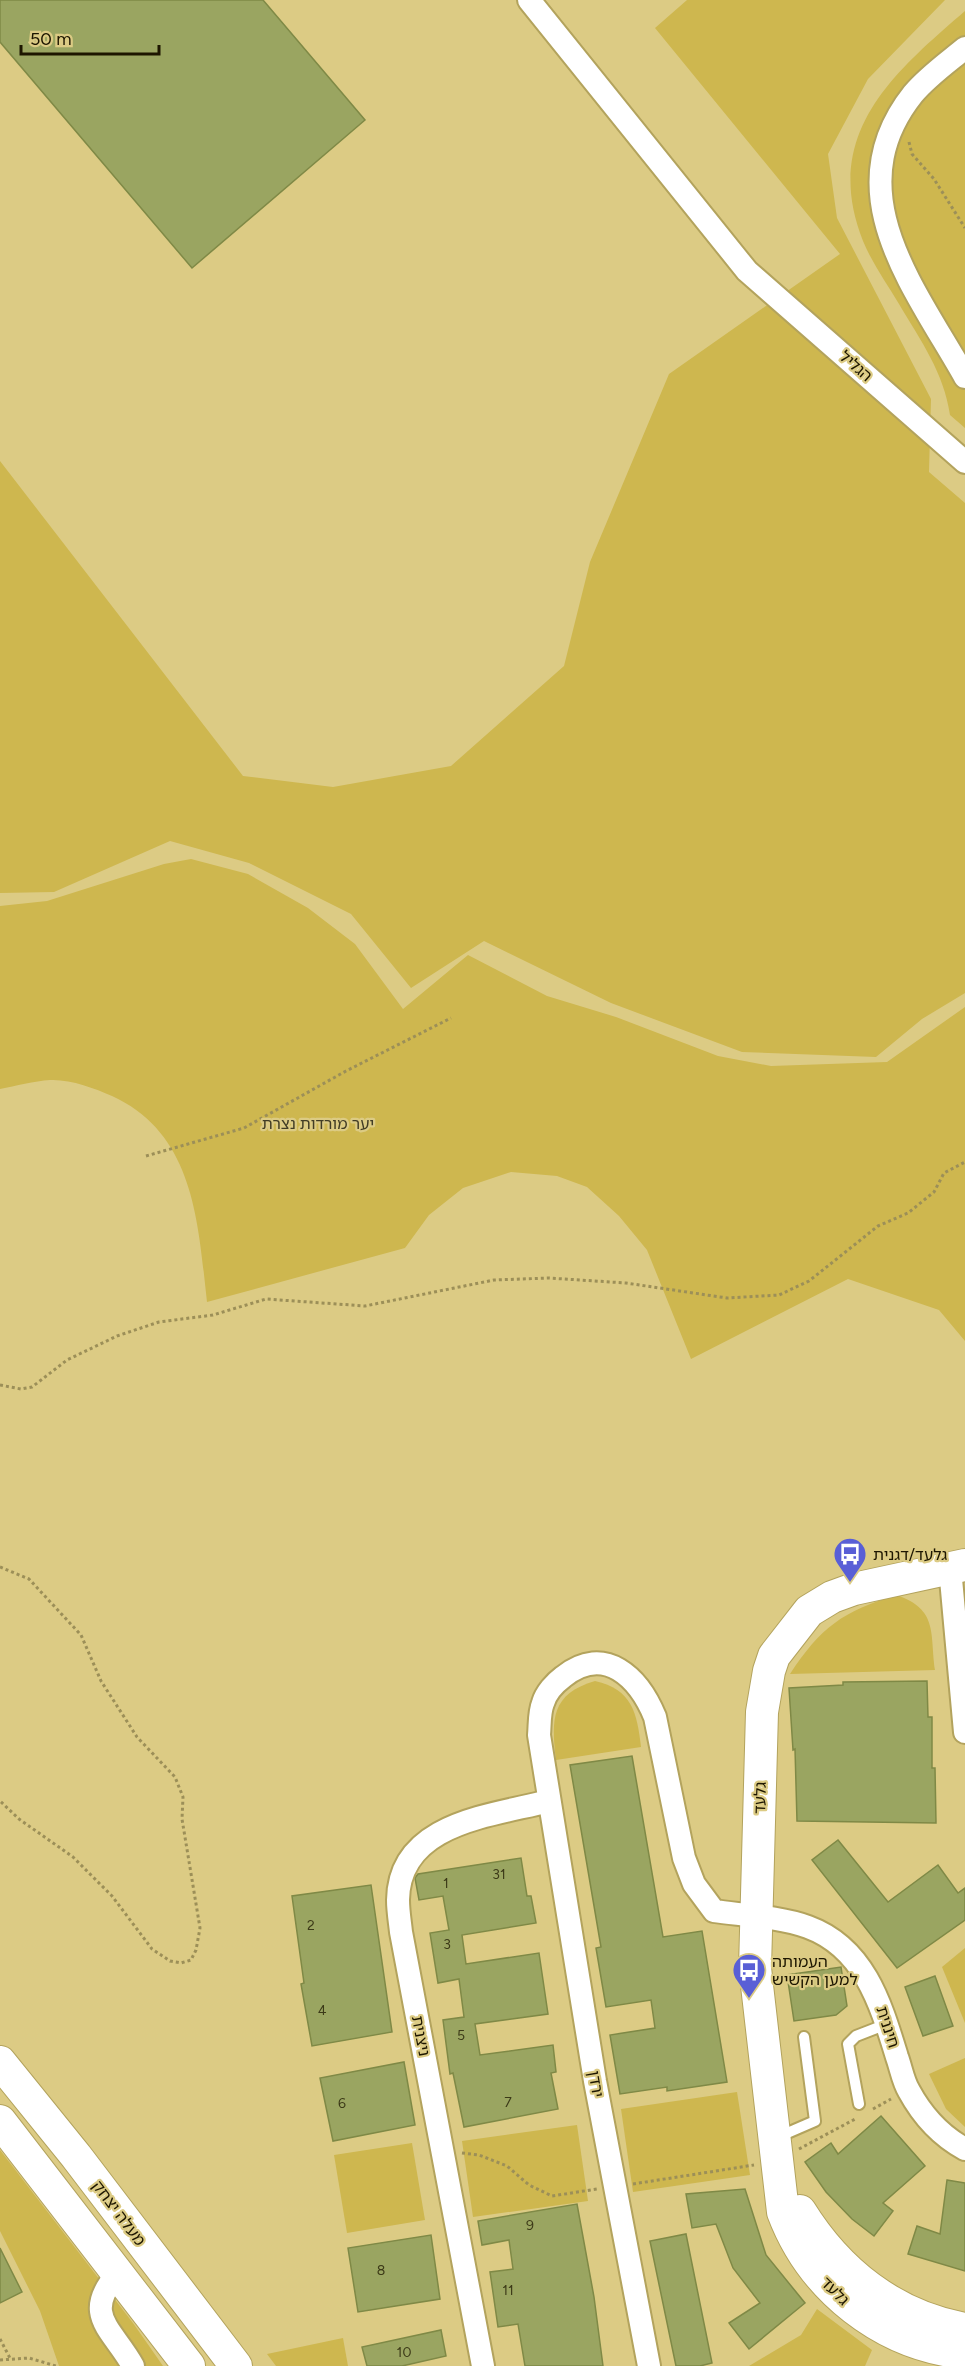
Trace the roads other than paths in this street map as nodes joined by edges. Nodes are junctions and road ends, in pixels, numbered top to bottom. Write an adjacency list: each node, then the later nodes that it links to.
1 (529, 0): 4 (street, הגליל)
2 (965, 48): 3 (street)
3 (965, 377)
4 (965, 462)
5 (958, 1567): 6 (street); 8 (street, גלעד)
6 (965, 1732)
7 (549, 1801): 8 (street, ירדן); 22 (street, ניצנית); 23 (street, ירדן)
8 (757, 1918): 9 (street, חיננית); 14 (street, גלעד)
9 (887, 2024): 12 (lane); 15 (street, חיננית)
10 (804, 2037): 14 (lane)
11 (0, 2062): 21 (street, מעלה יצחק)
12 (859, 2103)
13 (0, 2121): 16 (street)
14 (777, 2149): 17 (street, גלעד); 18 (street, גלעד)
15 (965, 2149)
16 (118, 2273): 19 (street); 20 (street)
17 (965, 2329)
18 (965, 2353)
19 (133, 2366)
20 (189, 2366)
21 (236, 2366)
22 (483, 2366)
23 (649, 2366)

